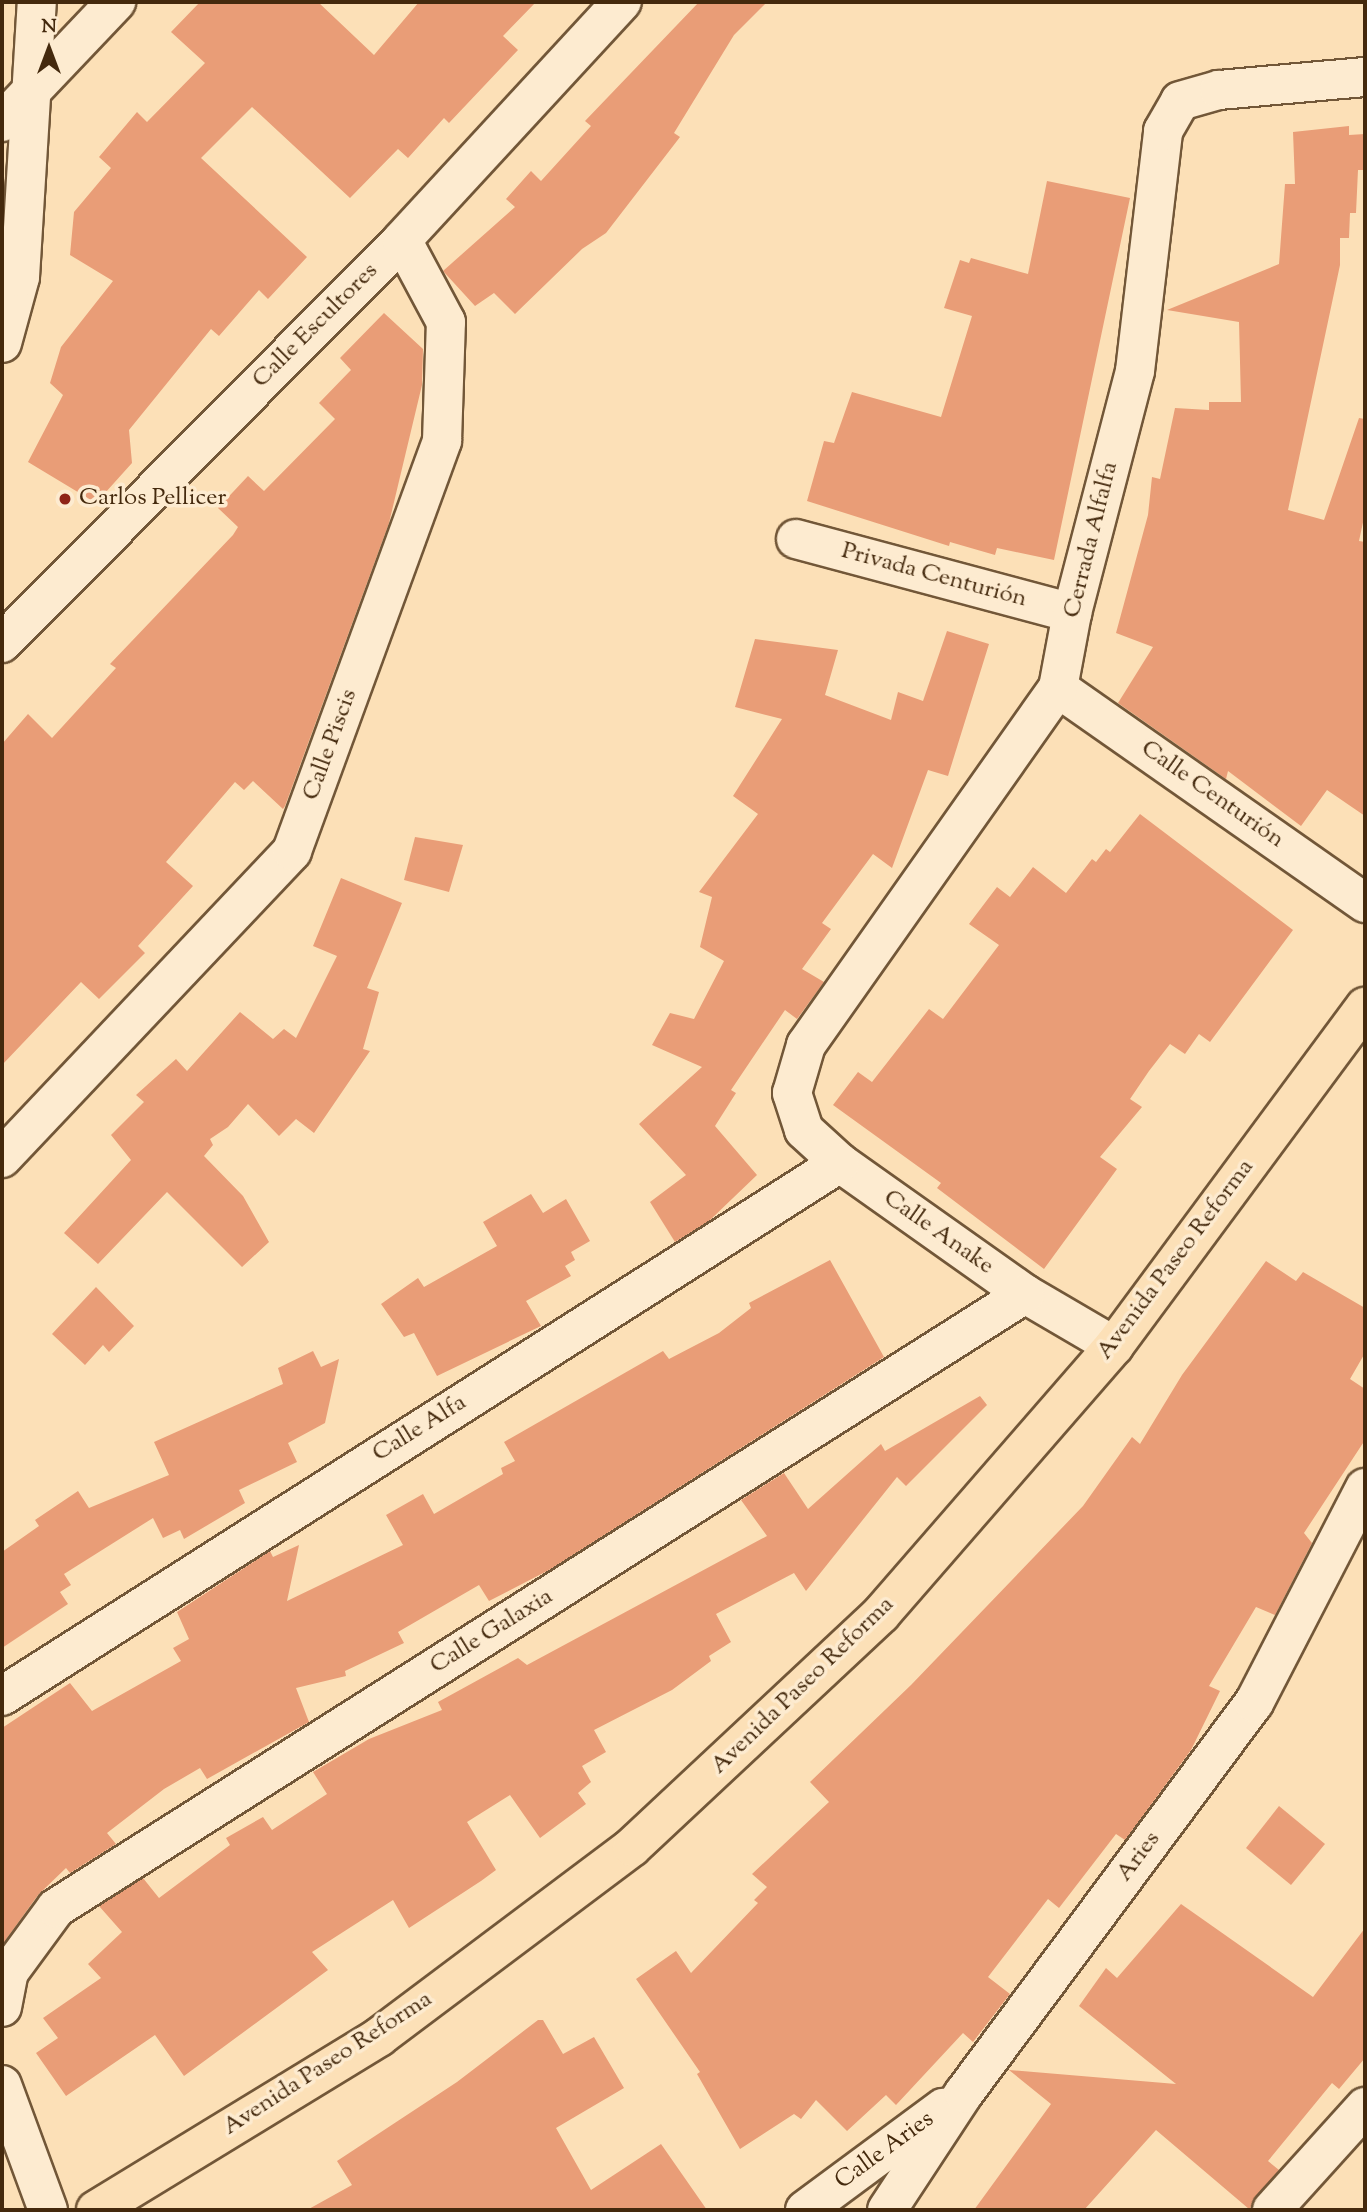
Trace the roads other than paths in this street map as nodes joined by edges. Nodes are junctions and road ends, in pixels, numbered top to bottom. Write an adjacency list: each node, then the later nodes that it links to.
1 (37, 2): 5 (street)
2 (116, 2): 5 (street)
3 (622, 2): 7 (street, Calle Escultores)
4 (1365, 77): 11 (street, Cerrada Alfalfa)
5 (34, 84): 6 (street); 8 (street)
6 (2, 122)
7 (402, 240): 12 (street, Calle Escultores); 17 (street, Calle Piscis)
8 (11, 274): 9 (street)
9 (2, 343)
10 (796, 539): 11 (street, Privada Centurión)
11 (1072, 613): 13 (street, Cerrada Alfalfa)
12 (2, 643)
13 (1058, 688): 14 (street, Calle Centurión); 16 (street, Cerrada Alfalfa)
14 (1365, 903)
15 (1365, 1007): 20 (main road, Avenida Paseo Reforma)
16 (792, 1093): 18 (street, Calle Anake)
17 (2, 1158)
18 (840, 1163): 19 (street, Calle Anake); 22 (street, Calle Alfa)
19 (1025, 1294): 20 (street, Calle Anake); 23 (street, Calle Galaxia)
20 (1114, 1346): 28 (main road, Avenida Paseo Reforma)
21 (1365, 1488): 25 (street, Aries)
22 (2, 1696)
23 (2, 2007)
24 (2, 2085): 27 (street)
25 (964, 2093): 29 (street, Calle Aries); 30 (street, Aries)
26 (1365, 2107): 31 (street)
27 (48, 2210)
28 (96, 2210)
29 (805, 2210)
30 (887, 2210)
31 (1272, 2210)

